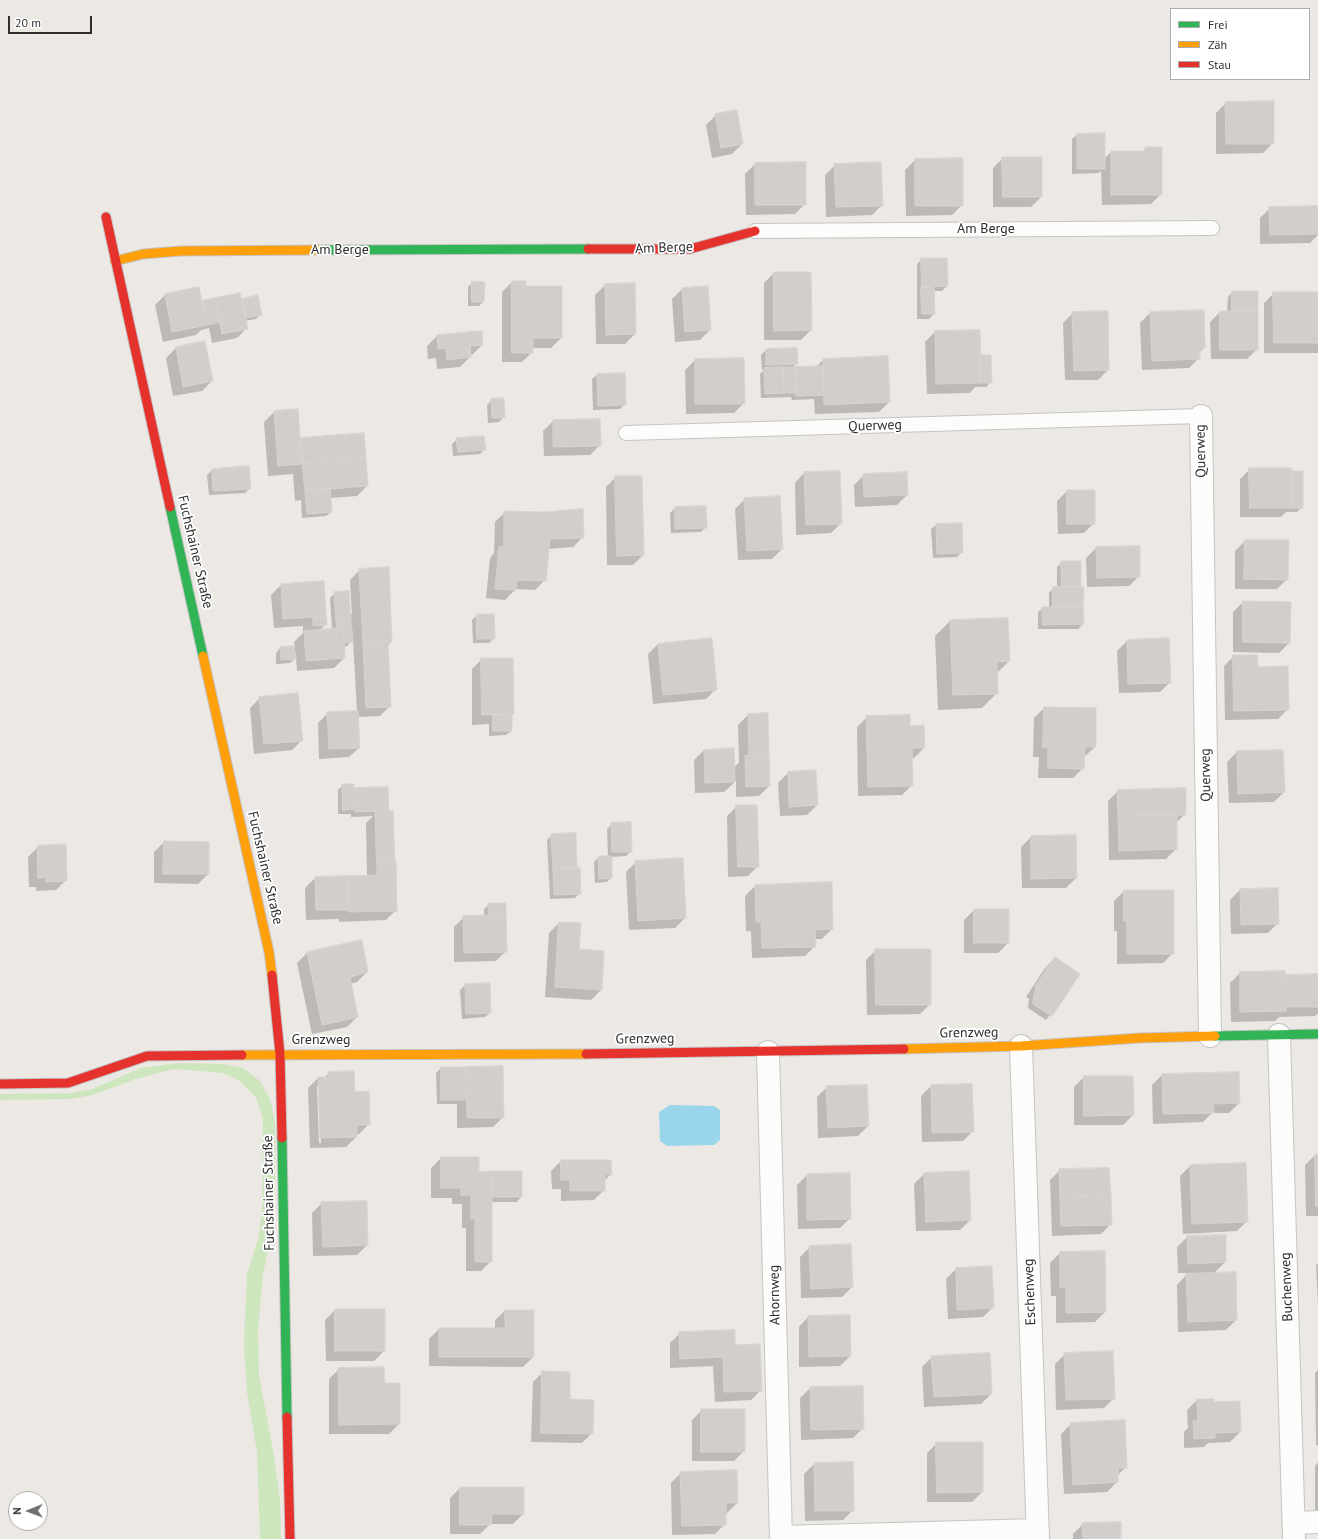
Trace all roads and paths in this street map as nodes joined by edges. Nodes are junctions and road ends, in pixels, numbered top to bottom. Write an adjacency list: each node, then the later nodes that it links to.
1 (106, 218): 4 (street, Fuchshainer Straße)
2 (1212, 228): 3 (lane, Am Berge)
3 (755, 231): 4 (street, Am Berge)
4 (115, 261): 12 (street, Fuchshainer Straße)
5 (1200, 416): 6 (lane, Querweg); 9 (street, Querweg)
6 (626, 433)
7 (1318, 1034): 8 (street, Grenzweg)
8 (1287, 1035): 9 (street, Grenzweg); 15 (street, Buchenweg)
9 (1210, 1036): 10 (street, Grenzweg)
10 (1021, 1046): 11 (street, Grenzweg); 16 (street, Eschenweg)
11 (768, 1052): 12 (street, Grenzweg); 17 (street, Ahornweg)
12 (280, 1054): 13 (street, Grenzweg); 18 (street, Fuchshainer Straße)
13 (0, 1084)
14 (1318, 1522): 15 (street)
15 (1294, 1531)
16 (1038, 1534): 17 (street)
17 (781, 1538)
18 (290, 1539)

